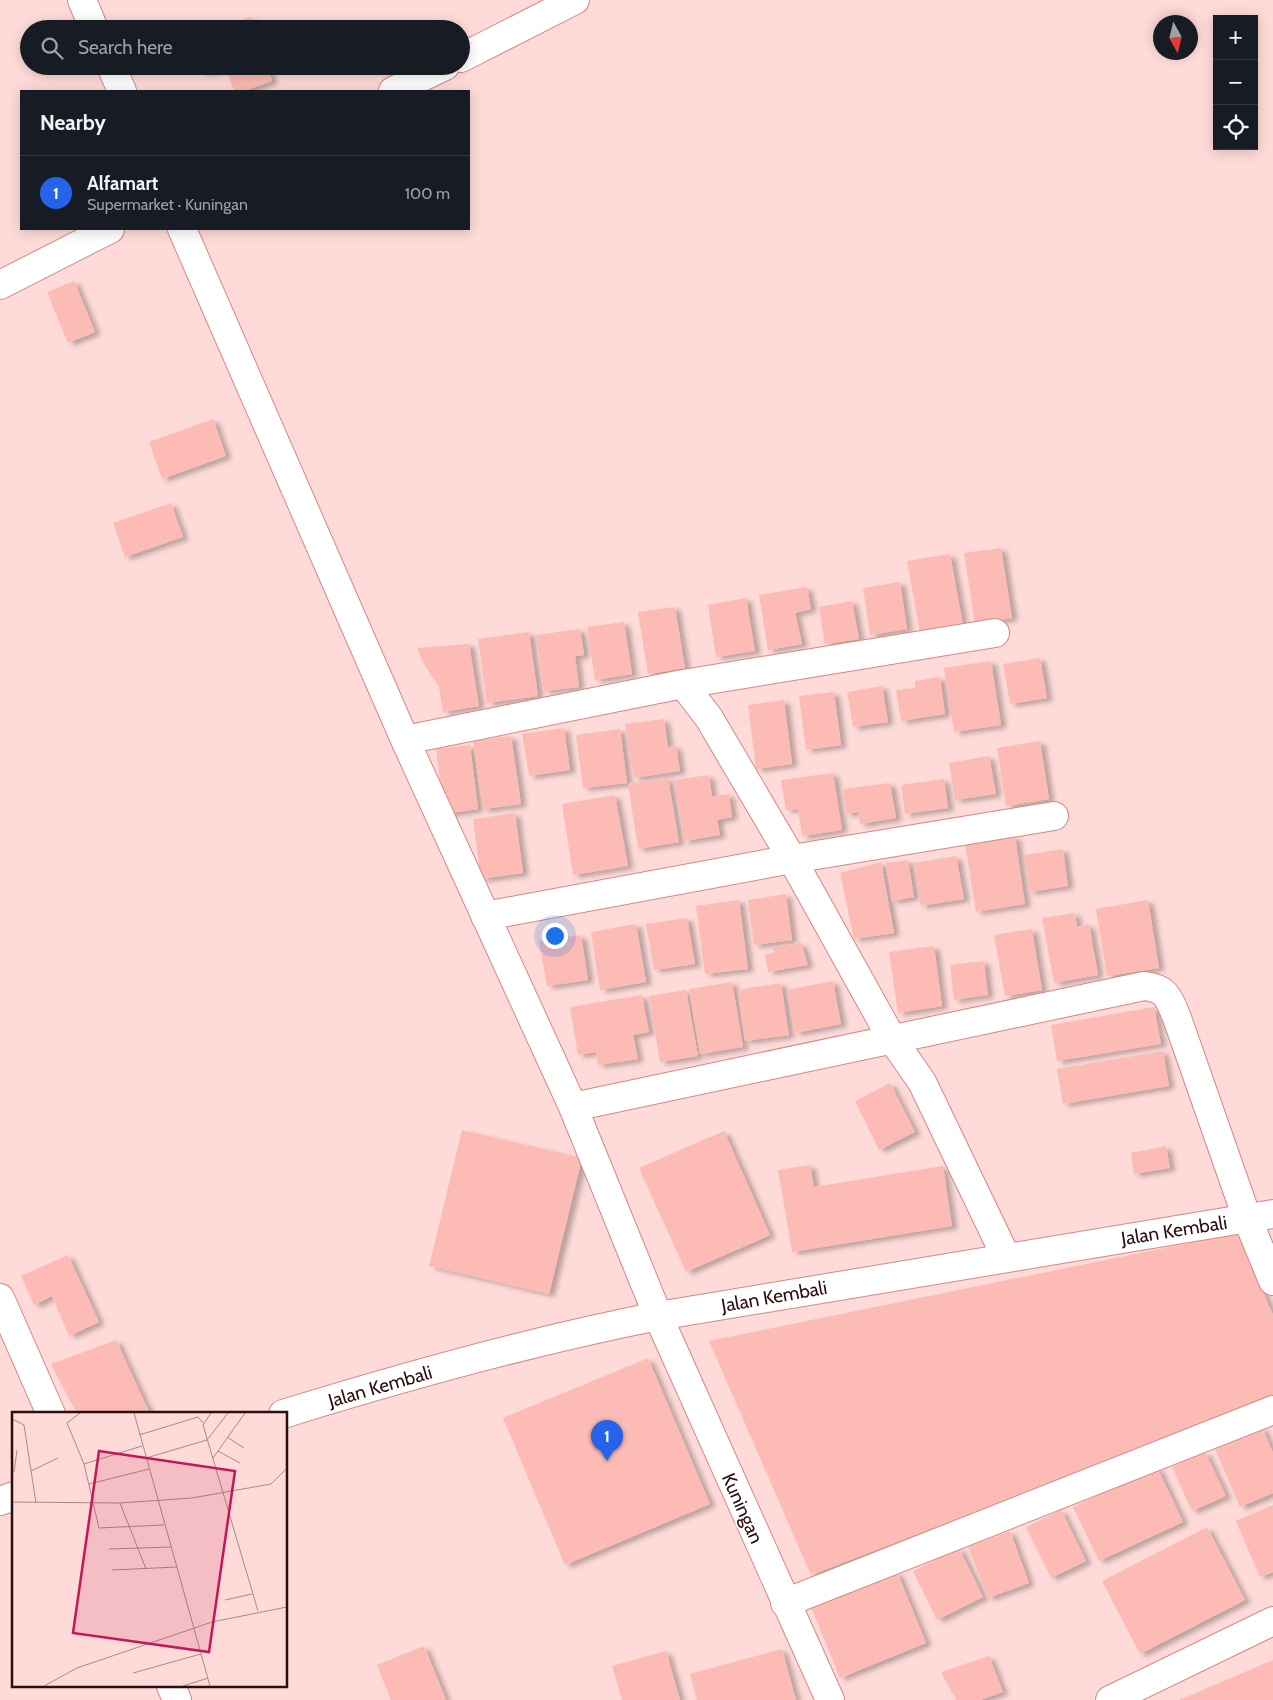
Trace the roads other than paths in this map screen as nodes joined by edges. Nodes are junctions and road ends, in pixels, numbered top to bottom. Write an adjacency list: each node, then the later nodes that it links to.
1 (82, 0): 3 (street)
2 (575, 0): 4 (street)
3 (90, 20)
4 (470, 53)
5 (115, 75): 7 (street)
6 (426, 75): 8 (street)
7 (122, 90)
8 (395, 90)
9 (108, 230): 11 (street)
10 (182, 230): 14 (street, Kuningan)
11 (0, 285)
12 (995, 633): 13 (street)
13 (683, 684): 14 (street); 16 (street)
14 (405, 740): 17 (street, Kuningan)
15 (1054, 816): 16 (street)
16 (792, 859): 17 (street); 18 (street)
17 (485, 916): 19 (street, Kuningan)
18 (892, 1038): 19 (street); 20 (street); 21 (street)
19 (573, 1107): 24 (street, Kuningan)
20 (1260, 1216): 21 (street, Jalan Kembali); 22 (street)
21 (1006, 1257): 24 (street, Jalan Kembali)
22 (1273, 1281)
23 (0, 1298): 26 (street)
24 (658, 1316): 27 (street, Jalan Kembali); 30 (street, Kuningan)
25 (1273, 1410): 30 (street)
26 (50, 1412)
27 (288, 1412)
28 (12, 1497): 29 (street)
29 (0, 1501)
30 (785, 1603): 34 (street, Kuningan)
31 (1273, 1621): 35 (street)
32 (172, 1688): 33 (street)
33 (177, 1700)
34 (830, 1700)
35 (1110, 1700)

